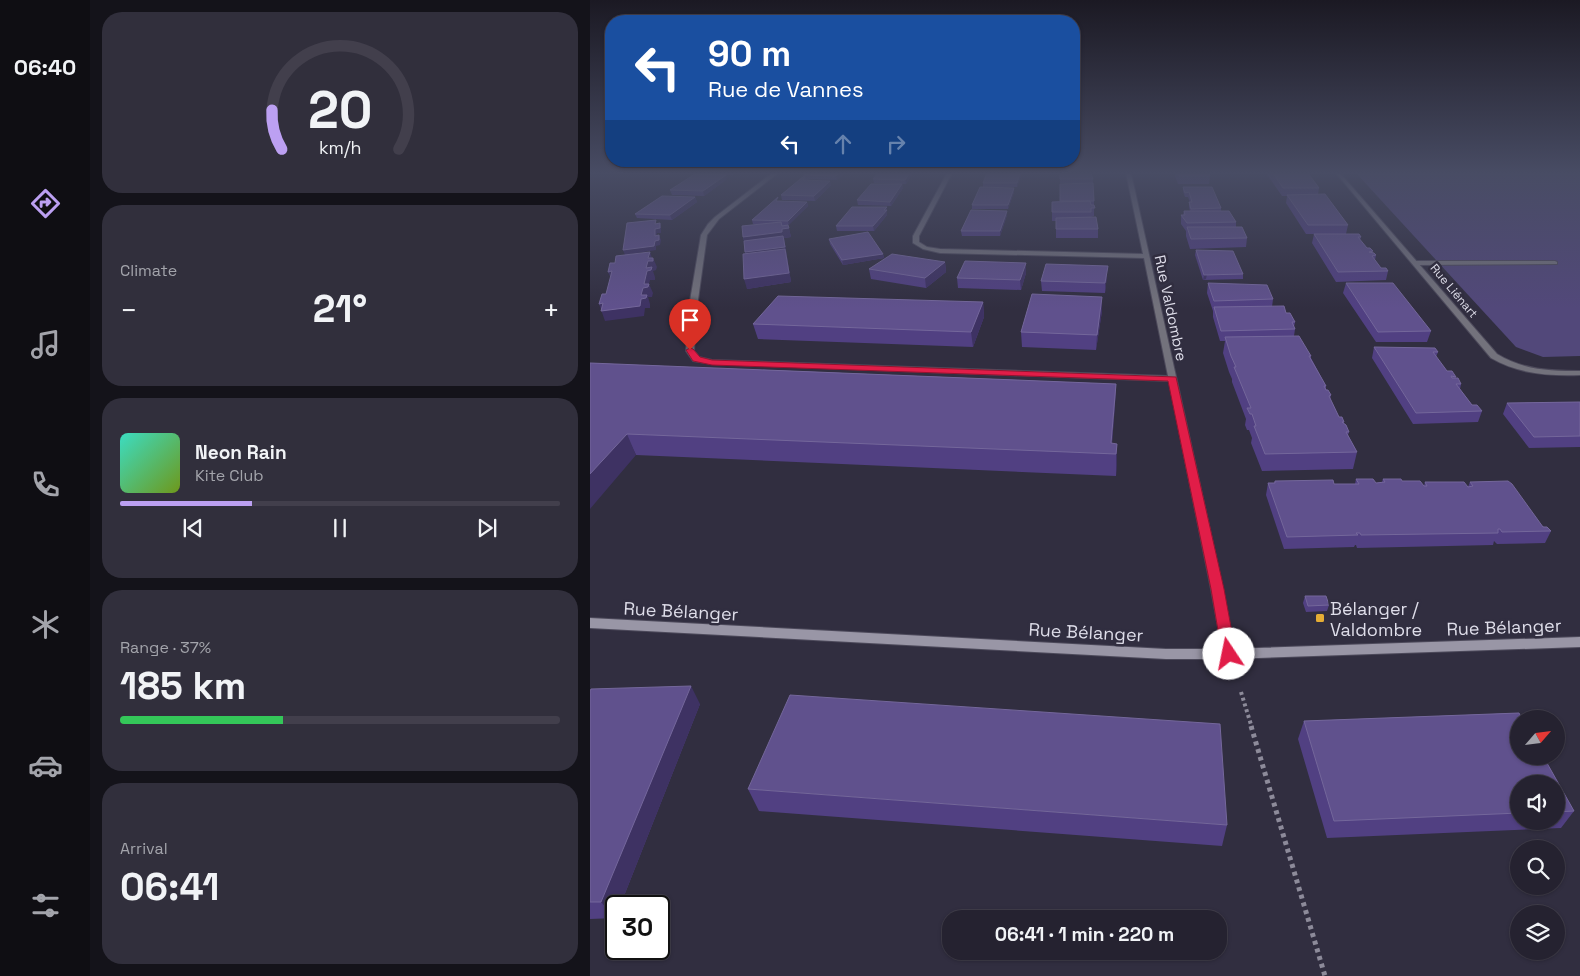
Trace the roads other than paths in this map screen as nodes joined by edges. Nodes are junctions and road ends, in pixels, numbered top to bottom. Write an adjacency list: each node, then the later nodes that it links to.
1 (716, 219): 9 (street)
2 (925, 219): 5 (street)
3 (1138, 219): 5 (street, Rue Valdombre)
4 (1377, 219): 6 (street, Rue Liénart)
5 (1146, 256): 9 (street, Rue Valdombre)
6 (1416, 263): 7 (street); 8 (street, Rue Liénart)
7 (1555, 263)
8 (1580, 373)
9 (1172, 379): 12 (street, Rue Valdombre)
10 (590, 623): 12 (street, Rue Bélanger)
11 (1580, 642): 12 (street, Rue Bélanger)
12 (1229, 654)

